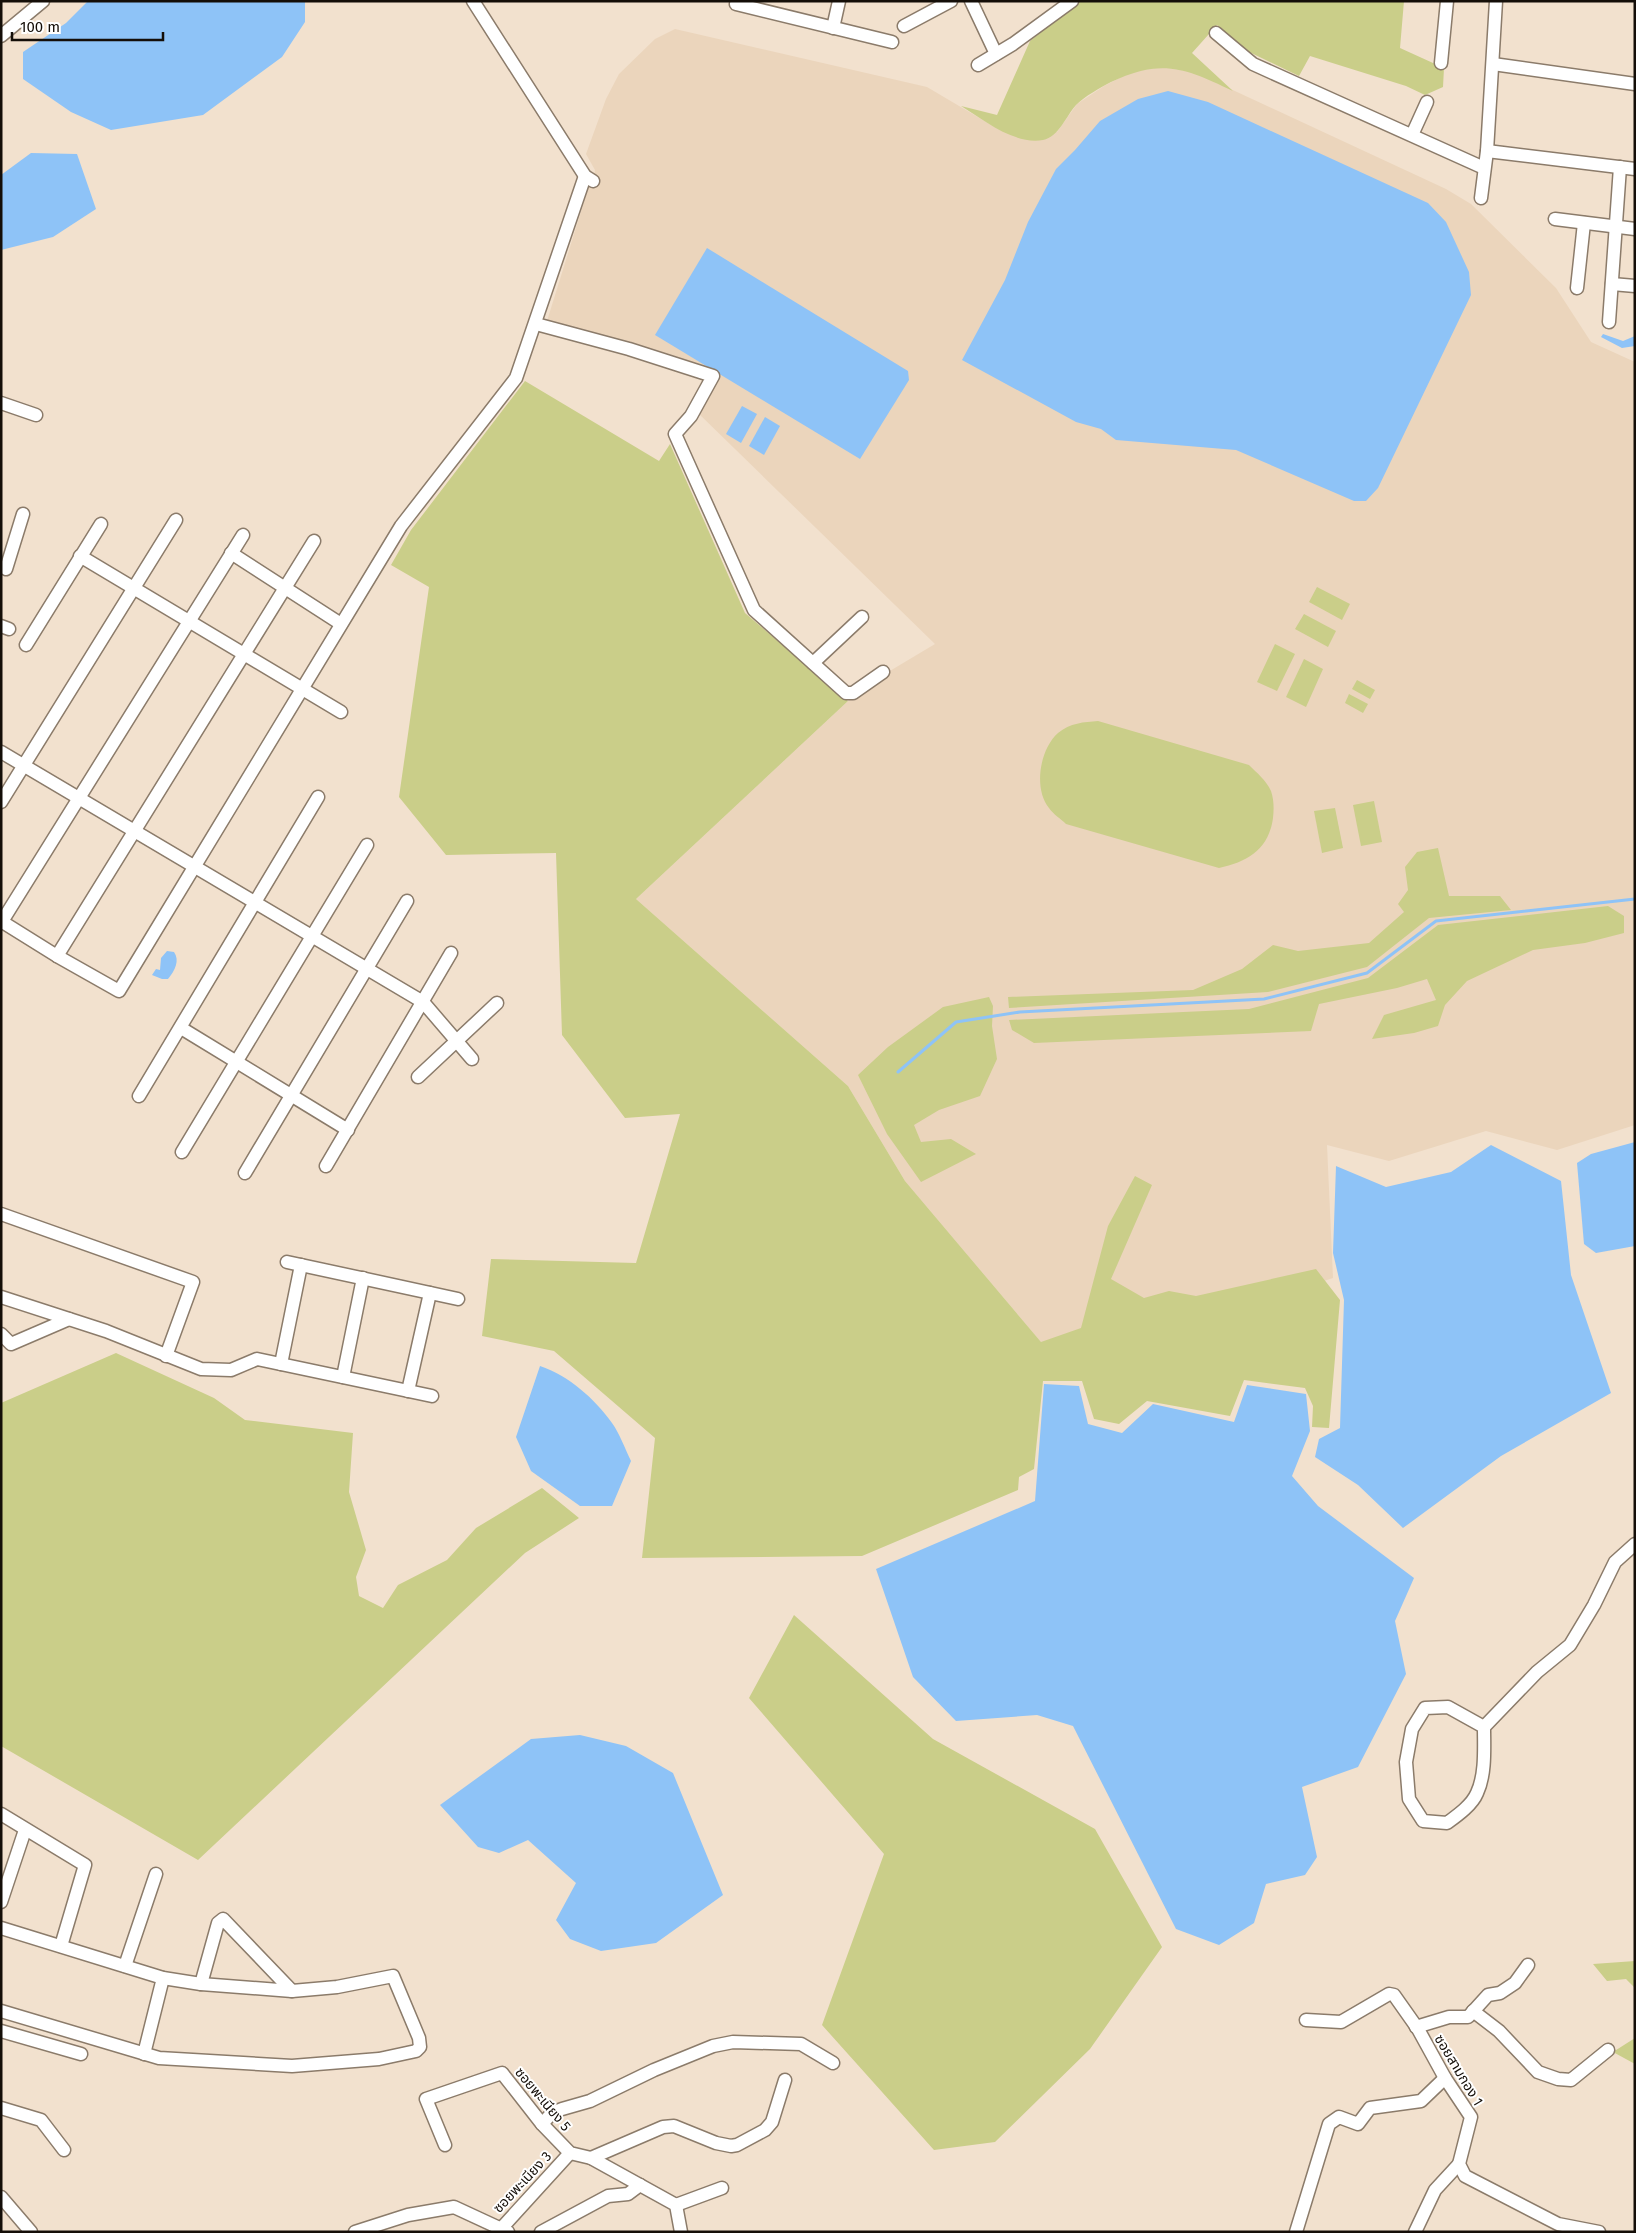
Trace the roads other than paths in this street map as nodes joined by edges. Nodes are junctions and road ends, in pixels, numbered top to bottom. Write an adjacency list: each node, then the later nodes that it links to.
1 (43, 1): 13 (street)
2 (473, 1): 35 (street)
3 (742, 1): 11 (street)
4 (839, 1): 11 (street)
5 (951, 1): 10 (street)
6 (971, 1): 15 (street)
7 (1072, 1): 15 (street)
8 (1447, 1): 16 (street)
9 (1496, 1): 17 (street)
10 (904, 26)
11 (833, 28): 14 (street)
12 (1216, 33): 21 (street)
13 (1, 36)
14 (892, 42)
15 (996, 54): 18 (street)
16 (1441, 63)
17 (1493, 64): 19 (street); 22 (street)
18 (978, 65)
19 (1635, 84)
20 (1427, 102): 21 (street)
21 (1412, 135): 24 (street)
22 (1487, 151): 23 (street); 24 (street)
23 (1620, 167): 25 (street); 29 (street)
24 (1484, 168): 26 (street)
25 (1635, 169)
26 (1481, 198)
27 (1555, 219): 28 (street)
28 (1584, 223): 29 (street); 33 (street)
29 (1615, 226): 30 (street); 31 (street)
30 (1635, 229)
31 (1612, 284): 32 (street); 34 (street)
32 (1635, 286)
33 (1577, 288)
34 (1608, 322)
35 (536, 324): 50 (street); 53 (street)
36 (1, 403): 37 (street)
37 (36, 415)
38 (23, 514): 45 (street)
39 (176, 520): 47 (street)
40 (101, 524): 44 (street)
41 (243, 535): 43 (street)
42 (314, 541): 46 (street)
43 (231, 553): 46 (street); 49 (street)
44 (80, 556): 47 (street); 51 (street)
45 (8, 570)
46 (285, 586): 50 (street); 52 (street)
47 (134, 588): 49 (street); 58 (street)
48 (862, 618): 53 (street)
49 (189, 621): 52 (street); 60 (street)
50 (341, 624): 55 (street)
51 (26, 645)
52 (243, 653): 55 (street); 62 (street)
53 (813, 663): 54 (street)
54 (883, 672)
55 (303, 688): 56 (street); 64 (street)
56 (341, 712)
57 (1, 752): 58 (street)
58 (24, 765): 60 (street); 61 (street)
59 (318, 797): 66 (street)
60 (78, 799): 62 (street); 67 (street)
61 (1, 802)
62 (135, 832): 64 (street); 70 (street)
63 (367, 846): 68 (street)
64 (194, 867): 66 (street); 70 (street)
65 (406, 902): 71 (street)
66 (256, 903): 68 (street); 74 (street)
67 (2, 922): 70 (street)
68 (313, 937): 71 (street); 77 (street)
69 (451, 953): 72 (street)
70 (57, 956)
71 (368, 969): 72 (street); 79 (street)
72 (423, 1002): 75 (street); 81 (street)
73 (497, 1003): 75 (street)
74 (181, 1028): 77 (street); 80 (street)
75 (456, 1041): 76 (street); 78 (street)
76 (472, 1059)
77 (237, 1062): 79 (street); 82 (street)
78 (418, 1077)
79 (292, 1095): 81 (street); 84 (street)
80 (140, 1096)
81 (348, 1130): 83 (street)
82 (182, 1152)
83 (326, 1166)
84 (245, 1173)
85 (1, 1214): 94 (street)
86 (287, 1262): 87 (street)
87 (301, 1265): 88 (street); 95 (street)
88 (363, 1278): 89 (street); 96 (street)
89 (430, 1293): 91 (street); 97 (street)
90 (1, 1297): 92 (street)
91 (458, 1299)
92 (69, 1319): 93 (street); 94 (street)
93 (1, 1334)
94 (166, 1356): 95 (street)
95 (281, 1364): 96 (street)
96 (343, 1377): 97 (street)
97 (408, 1391): 98 (street)
98 (432, 1396)
99 (1635, 1544): 100 (street)
100 (1484, 1727): 100 (street)
101 (1, 1814): 102 (street)
102 (25, 1830): 104 (street); 106 (street)
103 (156, 1874): 108 (street)
104 (1, 1902)
105 (1, 1928): 106 (street)
106 (61, 1946): 108 (street)
107 (1528, 1965): 113 (street)
108 (124, 1966): 109 (street)
109 (163, 1978): 110 (street); 119 (street)
110 (200, 1984): 111 (street); 111 (street)
111 (292, 1991): 119 (street)
112 (1, 2011): 119 (street)
113 (1472, 2012): 115 (street); 117 (street)
114 (1306, 2020): 115 (street, ซอยสามกอง 1)
115 (1416, 2027): 121 (street, ซอยสามกอง 1)
116 (1, 2031): 118 (street)
117 (1608, 2050)
118 (81, 2054)
119 (144, 2054)
120 (833, 2064): 124 (street)
121 (1445, 2078): 129 (street, ซอยสามกอง 1); 140 (street)
122 (785, 2080): 128 (street)
123 (1, 2108): 126 (street)
124 (542, 2124): 125 (street, ซอยพะเนียง 5); 127 (street, ซอยพะเนียง 5)
125 (445, 2145)
126 (64, 2150)
127 (570, 2153): 128 (street, ซอยพะเนียง 5); 135 (street, ซอยพะเนียง 3)
128 (591, 2158): 130 (street, ซอยพะเนียง 5)
129 (1459, 2164): 134 (street); 141 (street)
130 (640, 2185): 133 (street, ซอยพะเนียง 5); 138 (street)
131 (722, 2188): 133 (street)
132 (1, 2198): 136 (street)
133 (676, 2204): 139 (street)
134 (1556, 2228): 142 (street)
135 (501, 2231): 137 (street)
136 (32, 2232)
137 (355, 2232)
138 (541, 2232)
139 (681, 2232)
140 (1296, 2232)
141 (1415, 2232)
142 (1599, 2232)

